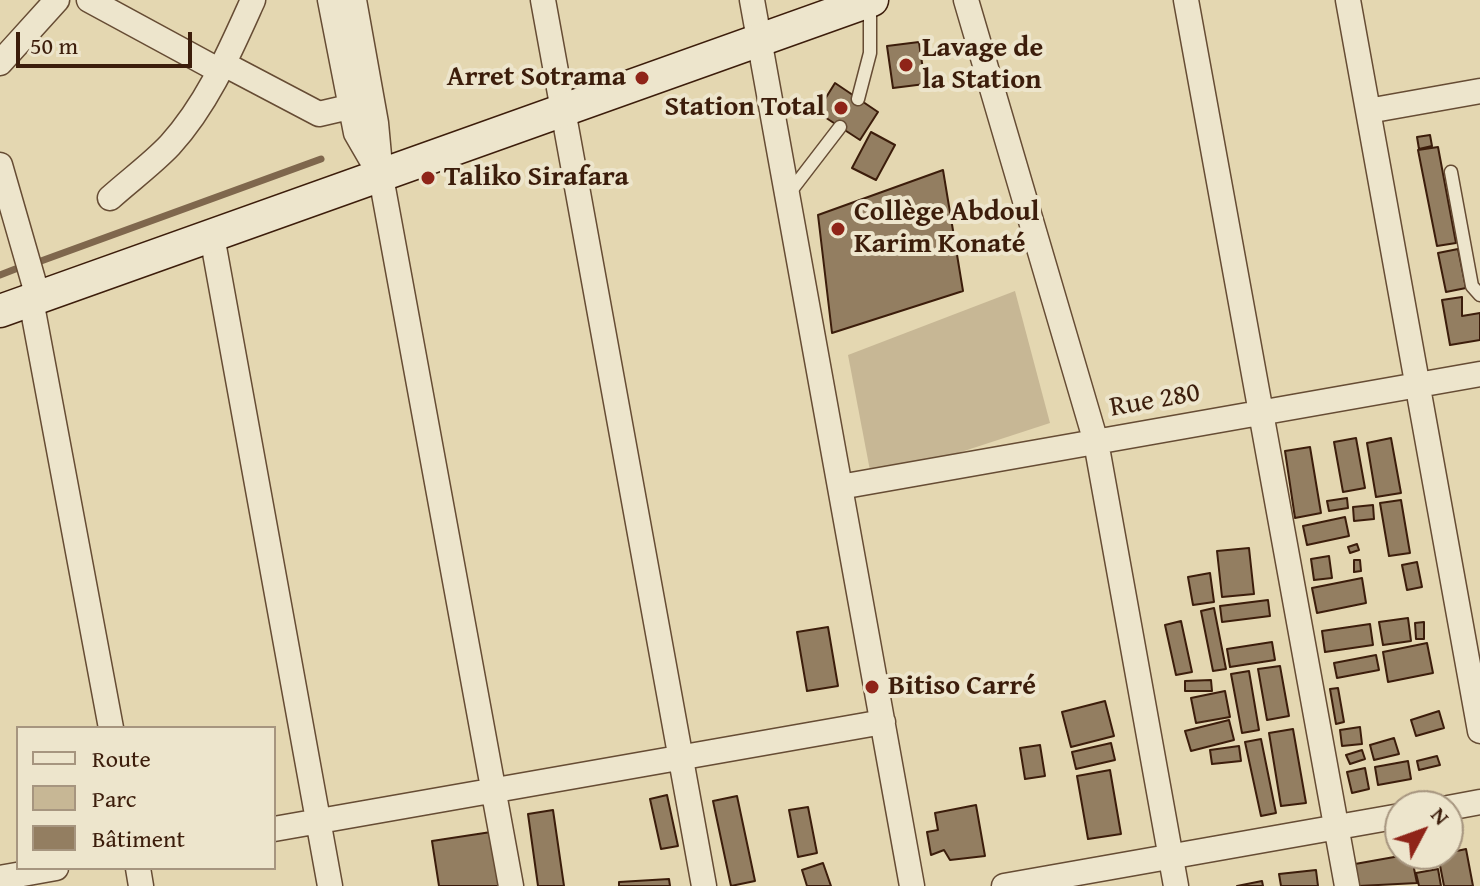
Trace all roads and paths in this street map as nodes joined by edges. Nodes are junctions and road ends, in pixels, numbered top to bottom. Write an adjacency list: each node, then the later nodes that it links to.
1 (57, 0): 13 (street)
2 (89, 0): 14 (street)
3 (253, 0): 14 (street)
4 (330, 0): 17 (street)
5 (354, 0): 17 (street)
6 (543, 0): 18 (street)
7 (752, 0): 12 (street)
8 (871, 0): 12 (street); 16 (lane)
9 (966, 0): 33 (street)
10 (1186, 0): 32 (street)
11 (1348, 0): 19 (street)
12 (759, 40): 18 (street); 24 (street)
13 (0, 63)
14 (222, 68): 17 (street); 25 (street)
15 (1480, 91): 19 (street)
16 (858, 99)
17 (361, 105): 23 (street)
18 (563, 107): 23 (street); 38 (street)
19 (1368, 111): 31 (street)
20 (840, 127): 24 (lane)
21 (0, 165): 28 (street)
22 (1451, 172): 27 (lane)
23 (381, 177): 26 (street); 39 (street)
24 (787, 196): 34 (street)
25 (110, 198)
26 (212, 236): 28 (street); 41 (street)
27 (1480, 295)
28 (35, 299): 29 (street); 36 (street)
29 (0, 311)
30 (1480, 374): 31 (street, Rue 280)
31 (1417, 385): 32 (street, Rue 280); 37 (street)
32 (1261, 413): 33 (street, Rue 280); 42 (street)
33 (1096, 442): 34 (street, Rue 280); 44 (street)
34 (840, 487): 35 (street)
35 (883, 722): 38 (street); 50 (street)
36 (111, 726)
37 (1480, 731)
38 (681, 758): 39 (street); 49 (street)
39 (492, 791): 41 (street); 48 (street)
40 (1384, 819): 42 (street)
41 (318, 822): 43 (street); 47 (street)
42 (1336, 828): 44 (street); 53 (street)
43 (276, 829)
44 (1171, 857): 51 (street); 52 (street)
45 (45, 870): 46 (street)
46 (0, 878)
47 (330, 886)
48 (511, 886)
49 (704, 886)
50 (912, 886)
51 (1004, 886)
52 (1176, 886)
53 (1347, 886)

